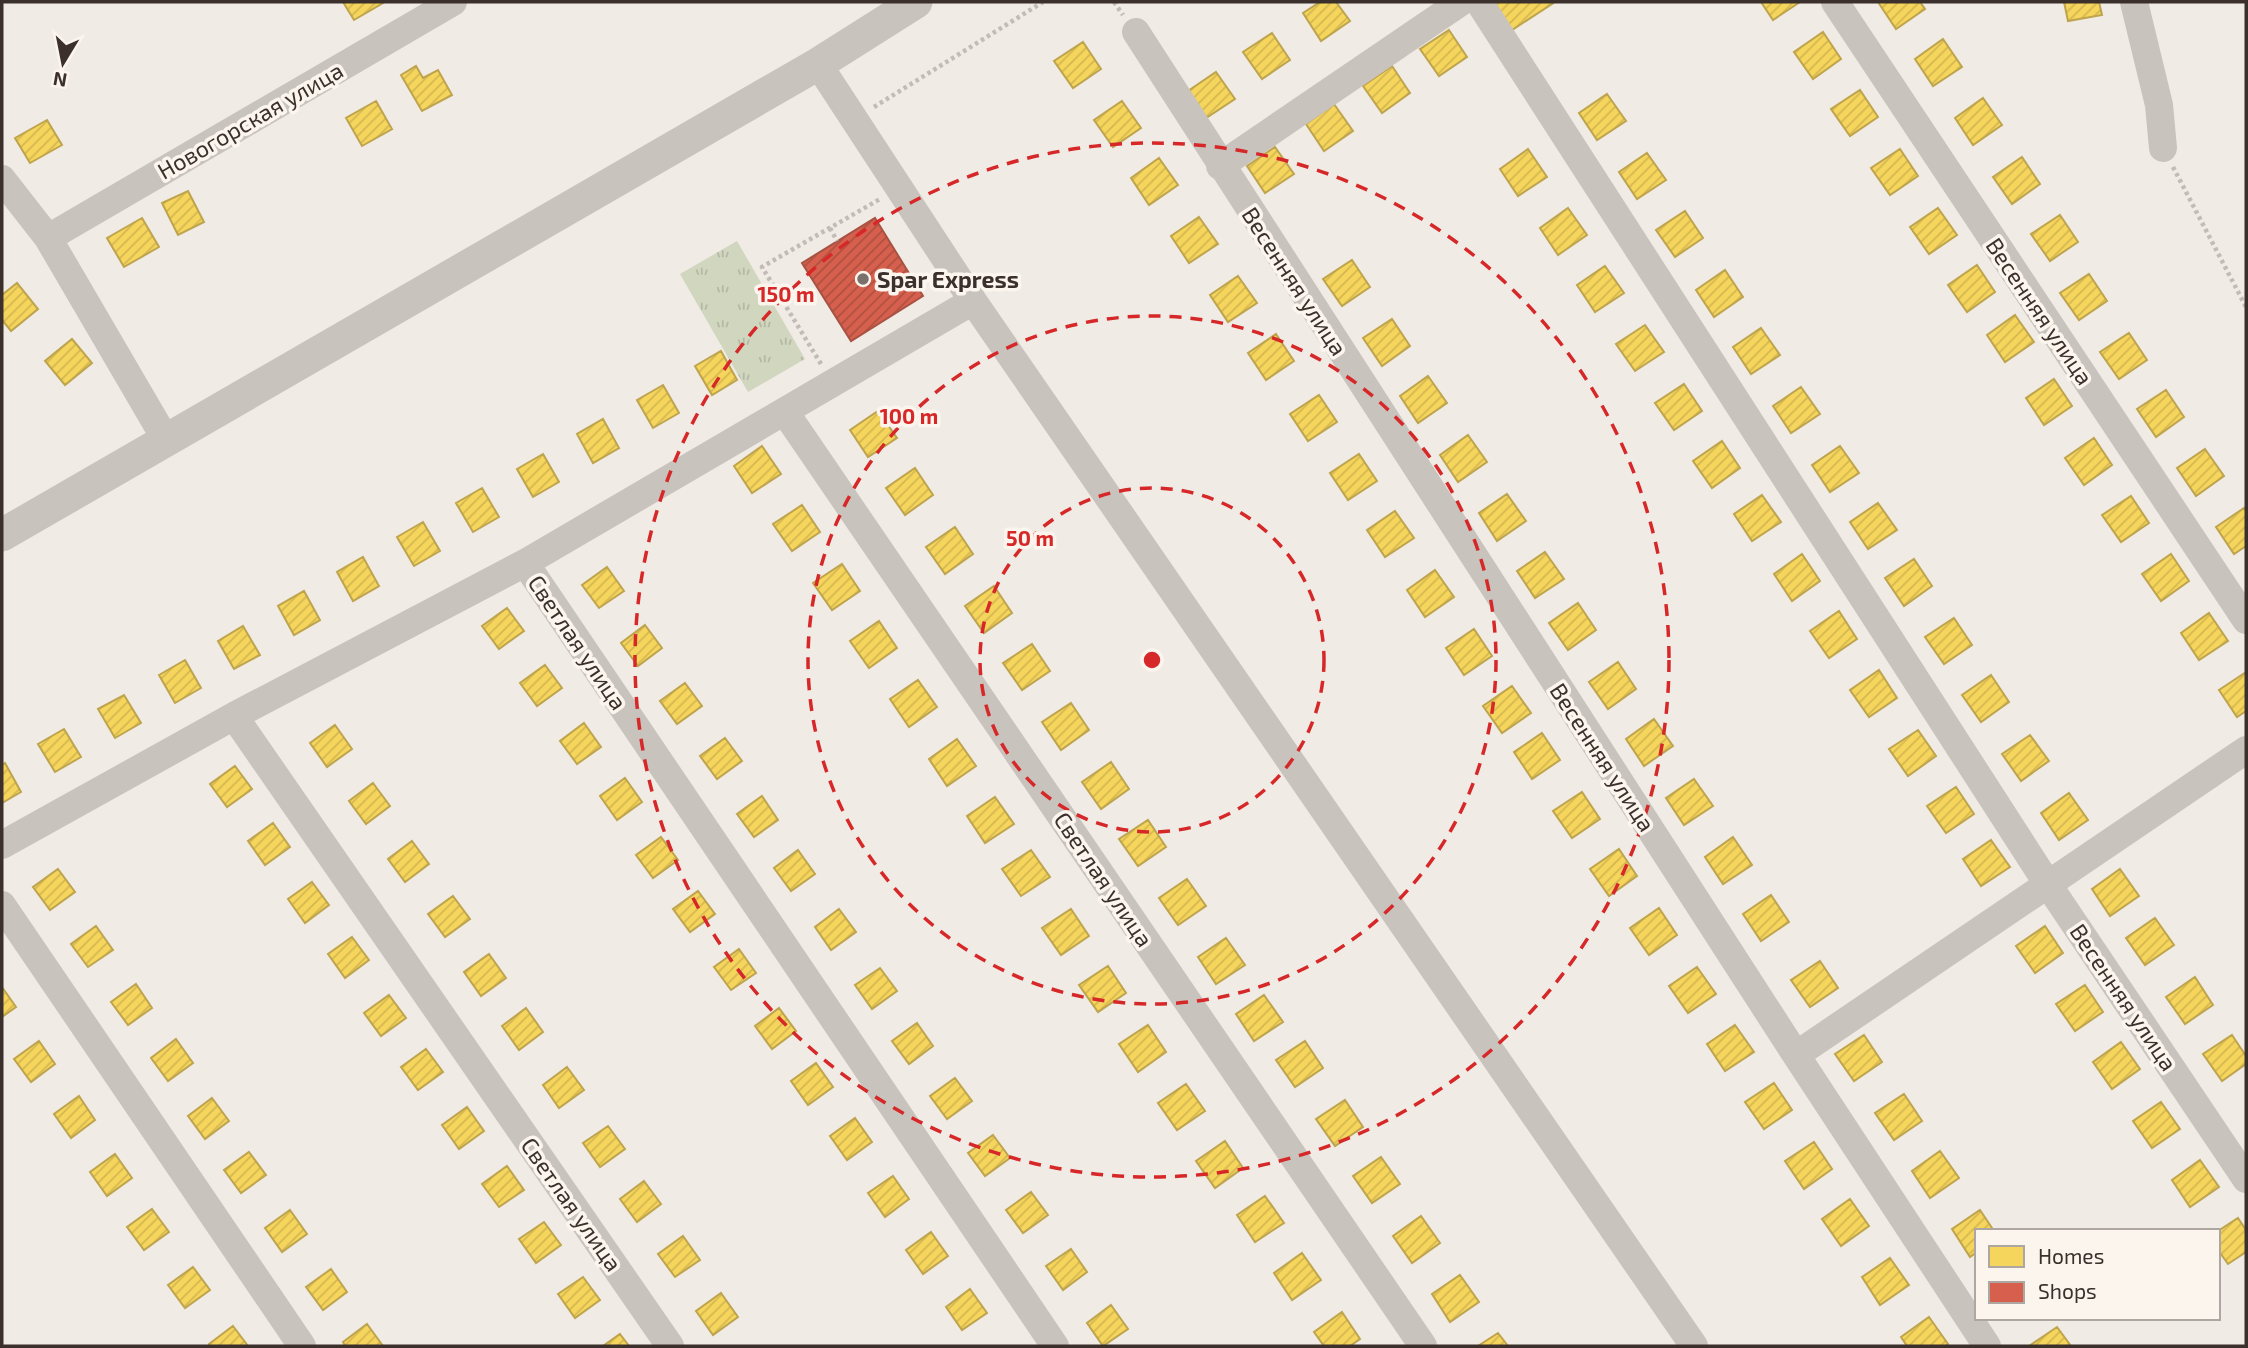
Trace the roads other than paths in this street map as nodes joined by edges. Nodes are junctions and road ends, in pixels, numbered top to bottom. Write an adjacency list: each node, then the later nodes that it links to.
1 (453, 2): 12 (street, Новогорская улица)
2 (916, 2): 8 (street)
3 (1461, 2): 10 (street)
4 (1479, 2): 22 (street, Весенняя улица)
5 (1835, 2): 18 (street, Весенняя улица)
6 (2134, 2): 9 (street)
7 (1136, 32): 10 (street, Весенняя улица)
8 (818, 64): 13 (street); 15 (street)
9 (2163, 148)
10 (1220, 166): 24 (street, Весенняя улица)
11 (2, 179): 12 (street)
12 (48, 238): 15 (street)
13 (973, 301): 14 (street, Светлая улица); 30 (street)
14 (785, 412): 17 (street, Светлая улица); 29 (street, Светлая улица)
15 (166, 440): 16 (street)
16 (2, 535)
17 (525, 563): 19 (street, Светлая улица); 28 (street, Светлая улица)
18 (2246, 620)
19 (234, 716): 21 (street, Светлая улица); 27 (street, Светлая улица)
20 (2246, 750): 22 (street)
21 (2, 845)
22 (2047, 883): 24 (street); 25 (street, Весенняя улица)
23 (2, 905): 26 (street)
24 (1796, 1055): 31 (street, Весенняя улица)
25 (2246, 1179)
26 (302, 1346)
27 (670, 1346)
28 (1055, 1346)
29 (1423, 1346)
30 (1694, 1346)
31 (1987, 1346)

